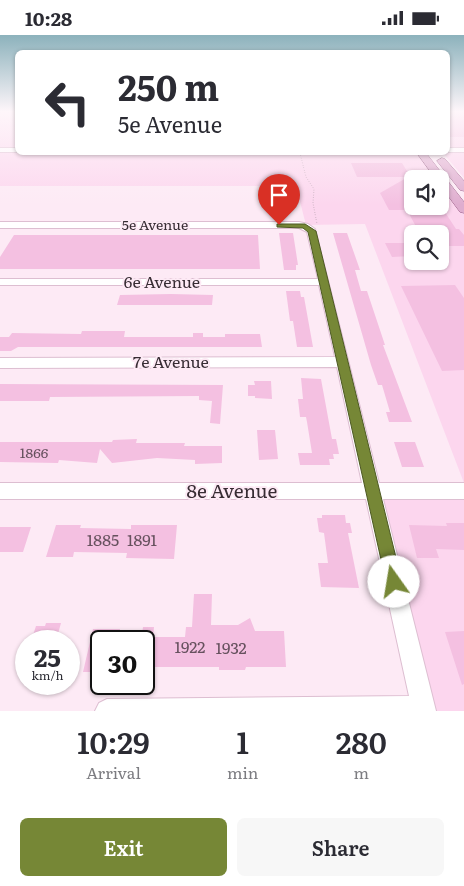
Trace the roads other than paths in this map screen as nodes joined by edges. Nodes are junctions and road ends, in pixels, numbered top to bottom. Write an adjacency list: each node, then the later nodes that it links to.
1 (0, 150): 2 (street)
2 (15, 150)
3 (464, 150): 4 (street)
4 (450, 151)
5 (423, 155): 8 (main road)
6 (437, 155): 7 (main road)
7 (464, 188)
8 (464, 210)
9 (0, 225): 11 (street, 5e Avenue)
10 (0, 282): 11 (street, 6e Avenue)
11 (324, 282): 12 (street)
12 (343, 362): 13 (street, 7e Avenue); 15 (street)
13 (0, 363)
14 (0, 491): 15 (street, 8e Avenue)
15 (372, 491): 16 (street, 8e Avenue); 17 (street)
16 (464, 491)
17 (424, 710): 18 (street)
18 (107, 711)

